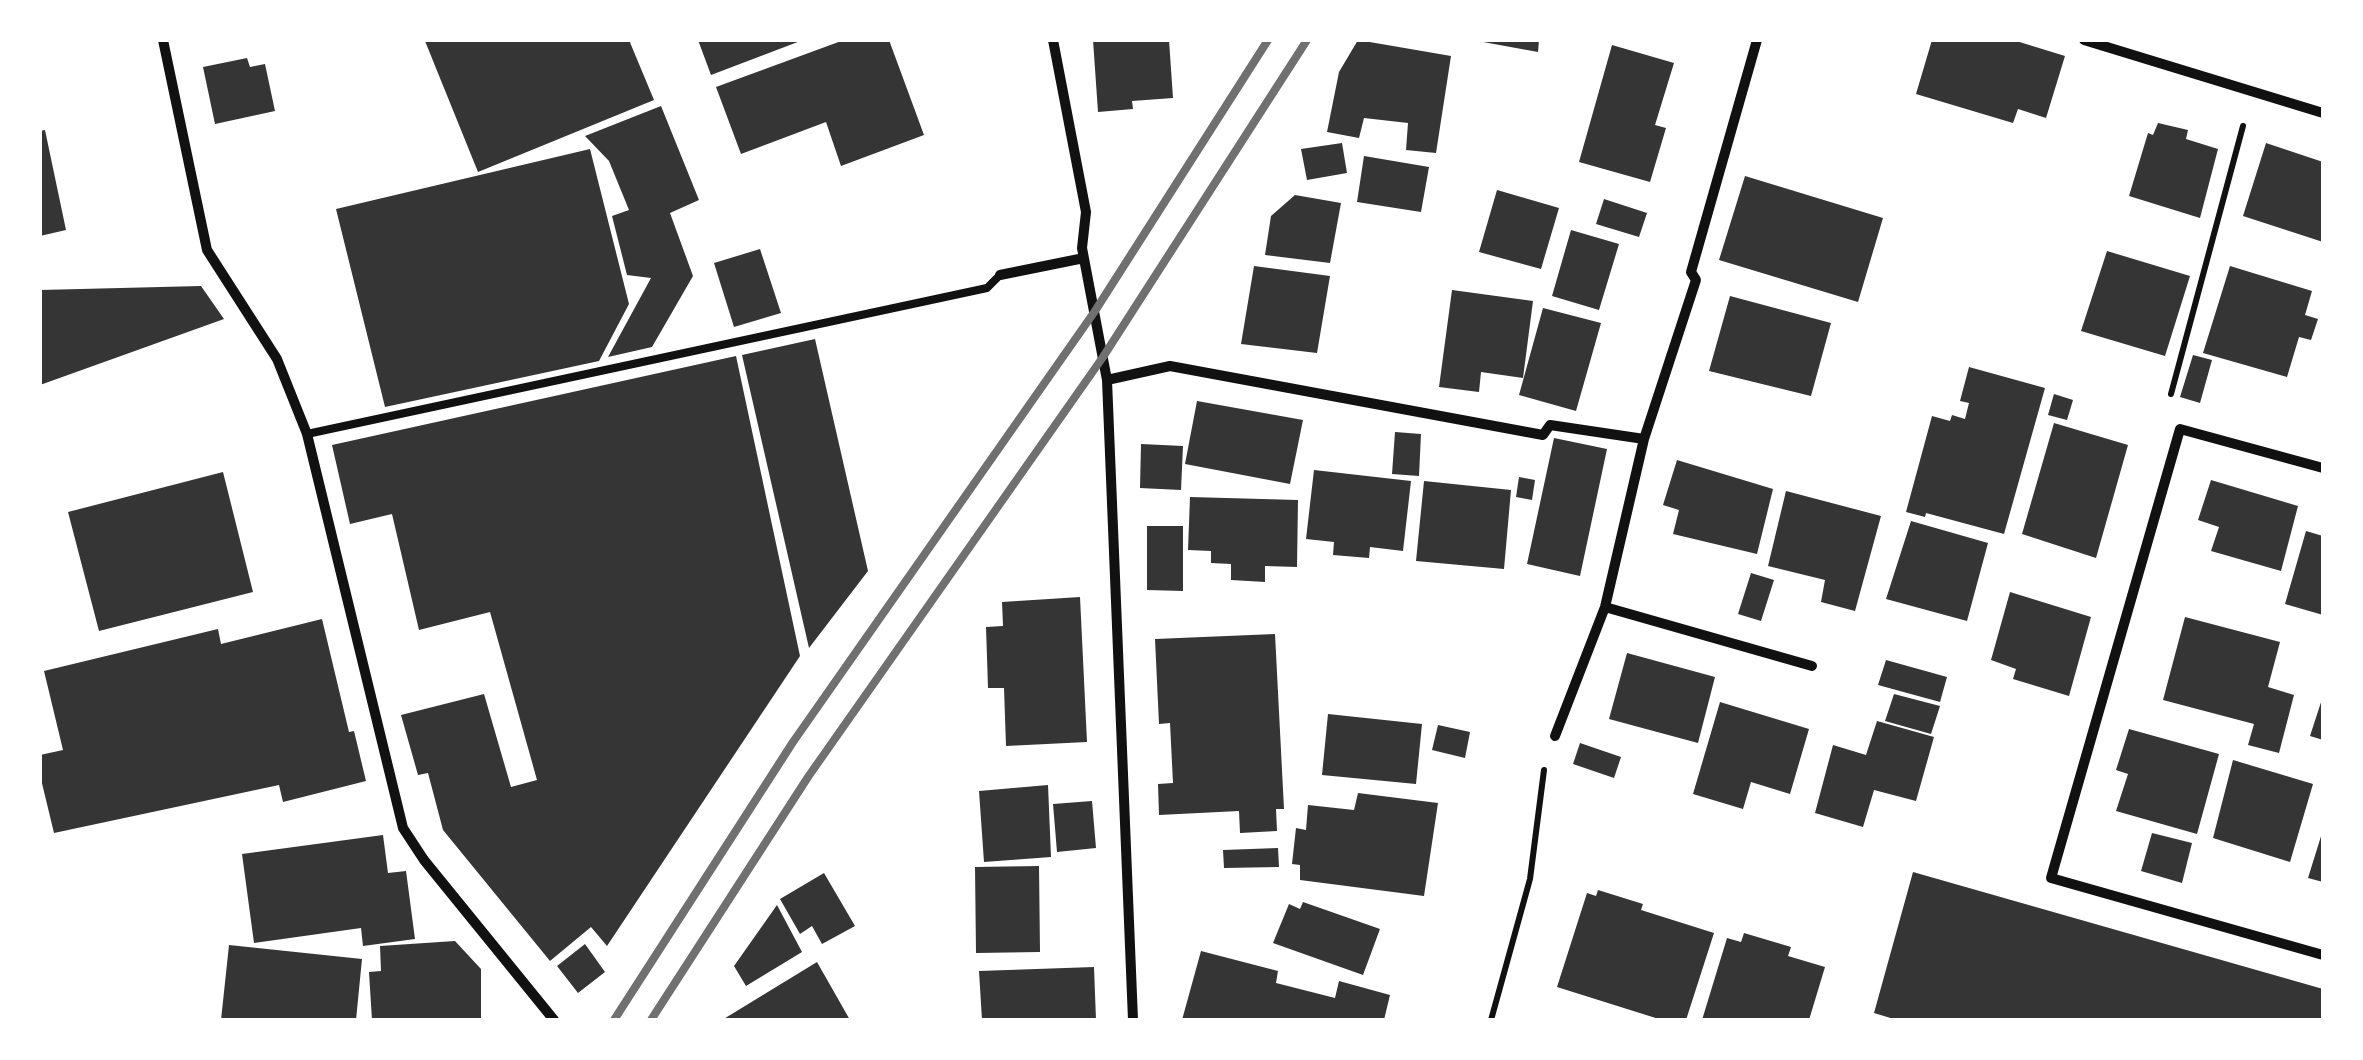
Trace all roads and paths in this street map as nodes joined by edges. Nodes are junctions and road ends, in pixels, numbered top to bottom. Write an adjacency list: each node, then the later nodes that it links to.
1 (163, 40): 11 (street)
2 (1053, 40): 7 (street)
3 (1757, 40): 12 (street)
4 (2084, 40): 5 (street)
5 (2253, 91): 6 (street); 10 (path)
6 (2323, 113)
7 (1084, 258): 8 (street); 9 (street)
8 (1000, 275): 11 (lane)
9 (1107, 380): 12 (street); 19 (street)
10 (2180, 429): 13 (street); 17 (street)
11 (307, 434): 18 (street)
12 (1644, 439): 14 (street)
13 (2323, 468)
14 (1604, 606): 15 (street); 16 (street)
15 (1812, 666)
16 (1555, 736): 20 (path)
17 (2323, 955)
18 (554, 1020)
19 (1133, 1020)
20 (1491, 1020)

